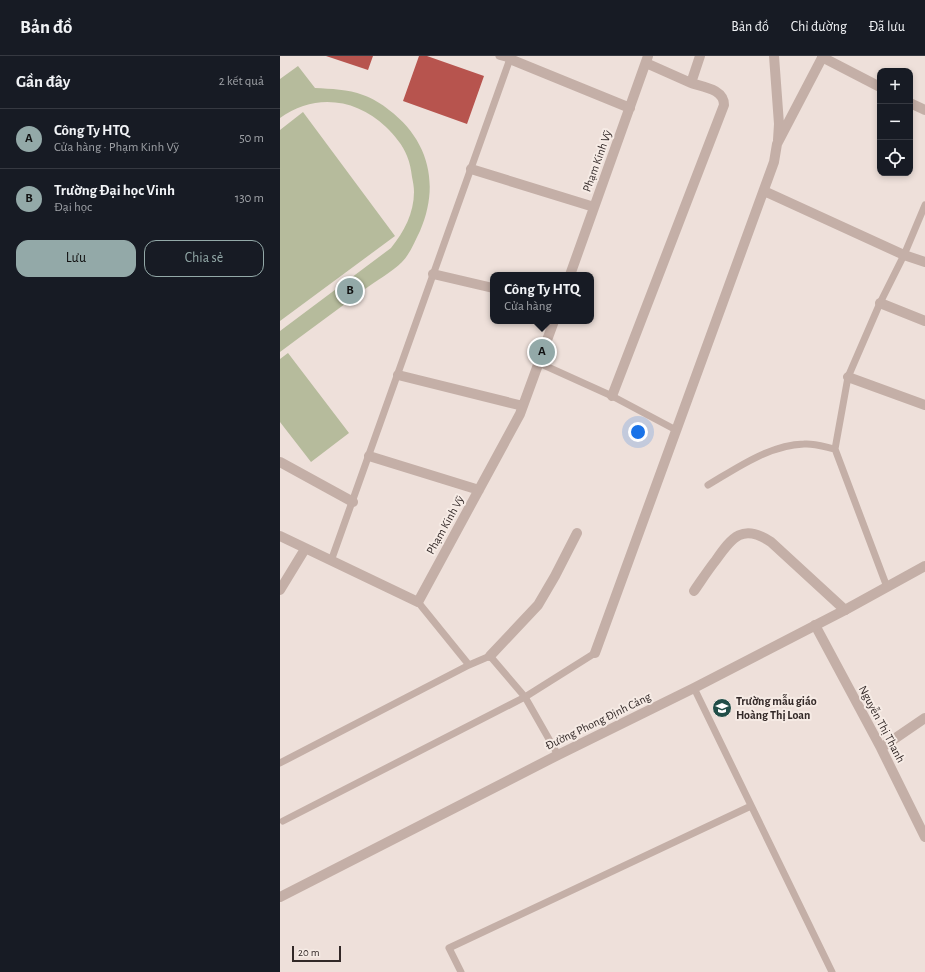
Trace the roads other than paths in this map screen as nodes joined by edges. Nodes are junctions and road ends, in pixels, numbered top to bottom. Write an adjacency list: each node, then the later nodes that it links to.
1 (499, 56): 5 (lane)
2 (700, 56): 7 (street)
3 (774, 56): 12 (street)
4 (823, 57): 8 (street); 12 (street)
5 (510, 58): 10 (street); 13 (lane)
6 (647, 60): 7 (street); 10 (street, Phạm Kinh Vỹ)
7 (691, 84): 28 (street)
8 (877, 85)
9 (912, 104): 11 (street)
10 (630, 108): 16 (street, Phạm Kinh Vỹ)
11 (925, 110)
12 (777, 144): 14 (street)
13 (471, 169): 16 (street); 20 (lane)
14 (764, 191): 17 (street); 31 (street)
15 (925, 205): 17 (lane)
16 (594, 207): 19 (street, Phạm Kinh Vỹ)
17 (904, 255): 18 (street); 22 (lane)
18 (925, 262)
19 (571, 272)
20 (433, 274): 21 (street); 26 (lane)
21 (490, 287)
22 (880, 303): 23 (street); 27 (lane)
23 (925, 321)
24 (553, 324): 25 (street, Phạm Kinh Vỹ)
25 (539, 363): 28 (lane); 30 (street, Phạm Kinh Vỹ)
26 (398, 375): 30 (street); 33 (lane)
27 (848, 377): 29 (street); 32 (lane)
28 (612, 396): 31 (lane)
29 (925, 405)
30 (523, 406): 36 (street, Phạm Kinh Vỹ)
31 (676, 430): 49 (street)
32 (835, 449): 35 (lane); 43 (lane)
33 (369, 456): 36 (street); 37 (lane)
34 (280, 462): 37 (street)
35 (708, 485)
36 (479, 490): 46 (street, Phạm Kinh Vỹ)
37 (353, 502): 41 (lane)
38 (577, 533): 50 (street)
39 (280, 536): 40 (street)
40 (305, 549): 41 (street); 44 (street)
41 (331, 561): 46 (street)
42 (925, 566): 43 (street, Đường Phong Định Cảng)
43 (887, 587): 47 (street, Đường Phong Định Cảng)
44 (280, 590)
45 (694, 591): 47 (street)
46 (418, 602): 51 (lane)
47 (845, 610): 48 (street, Đường Phong Định Cảng)
48 (815, 625): 52 (street, Đường Phong Định Cảng); 55 (street, Nguyễn Thị Thanh)
49 (595, 653): 53 (lane)
50 (490, 656): 51 (lane); 53 (lane)
51 (469, 665): 57 (lane)
52 (694, 688): 56 (street, Đường Phong Định Cảng); 58 (lane)
53 (525, 697): 56 (lane); 59 (lane)
54 (925, 718): 55 (street)
55 (881, 748): 60 (street, Nguyễn Thị Thanh)
56 (558, 755): 61 (street, Đường Phong Định Cảng)
57 (280, 763)
58 (751, 806): 62 (lane); 63 (lane)
59 (283, 821)
60 (925, 837)
61 (280, 897)
62 (460, 972)
63 (832, 972)

